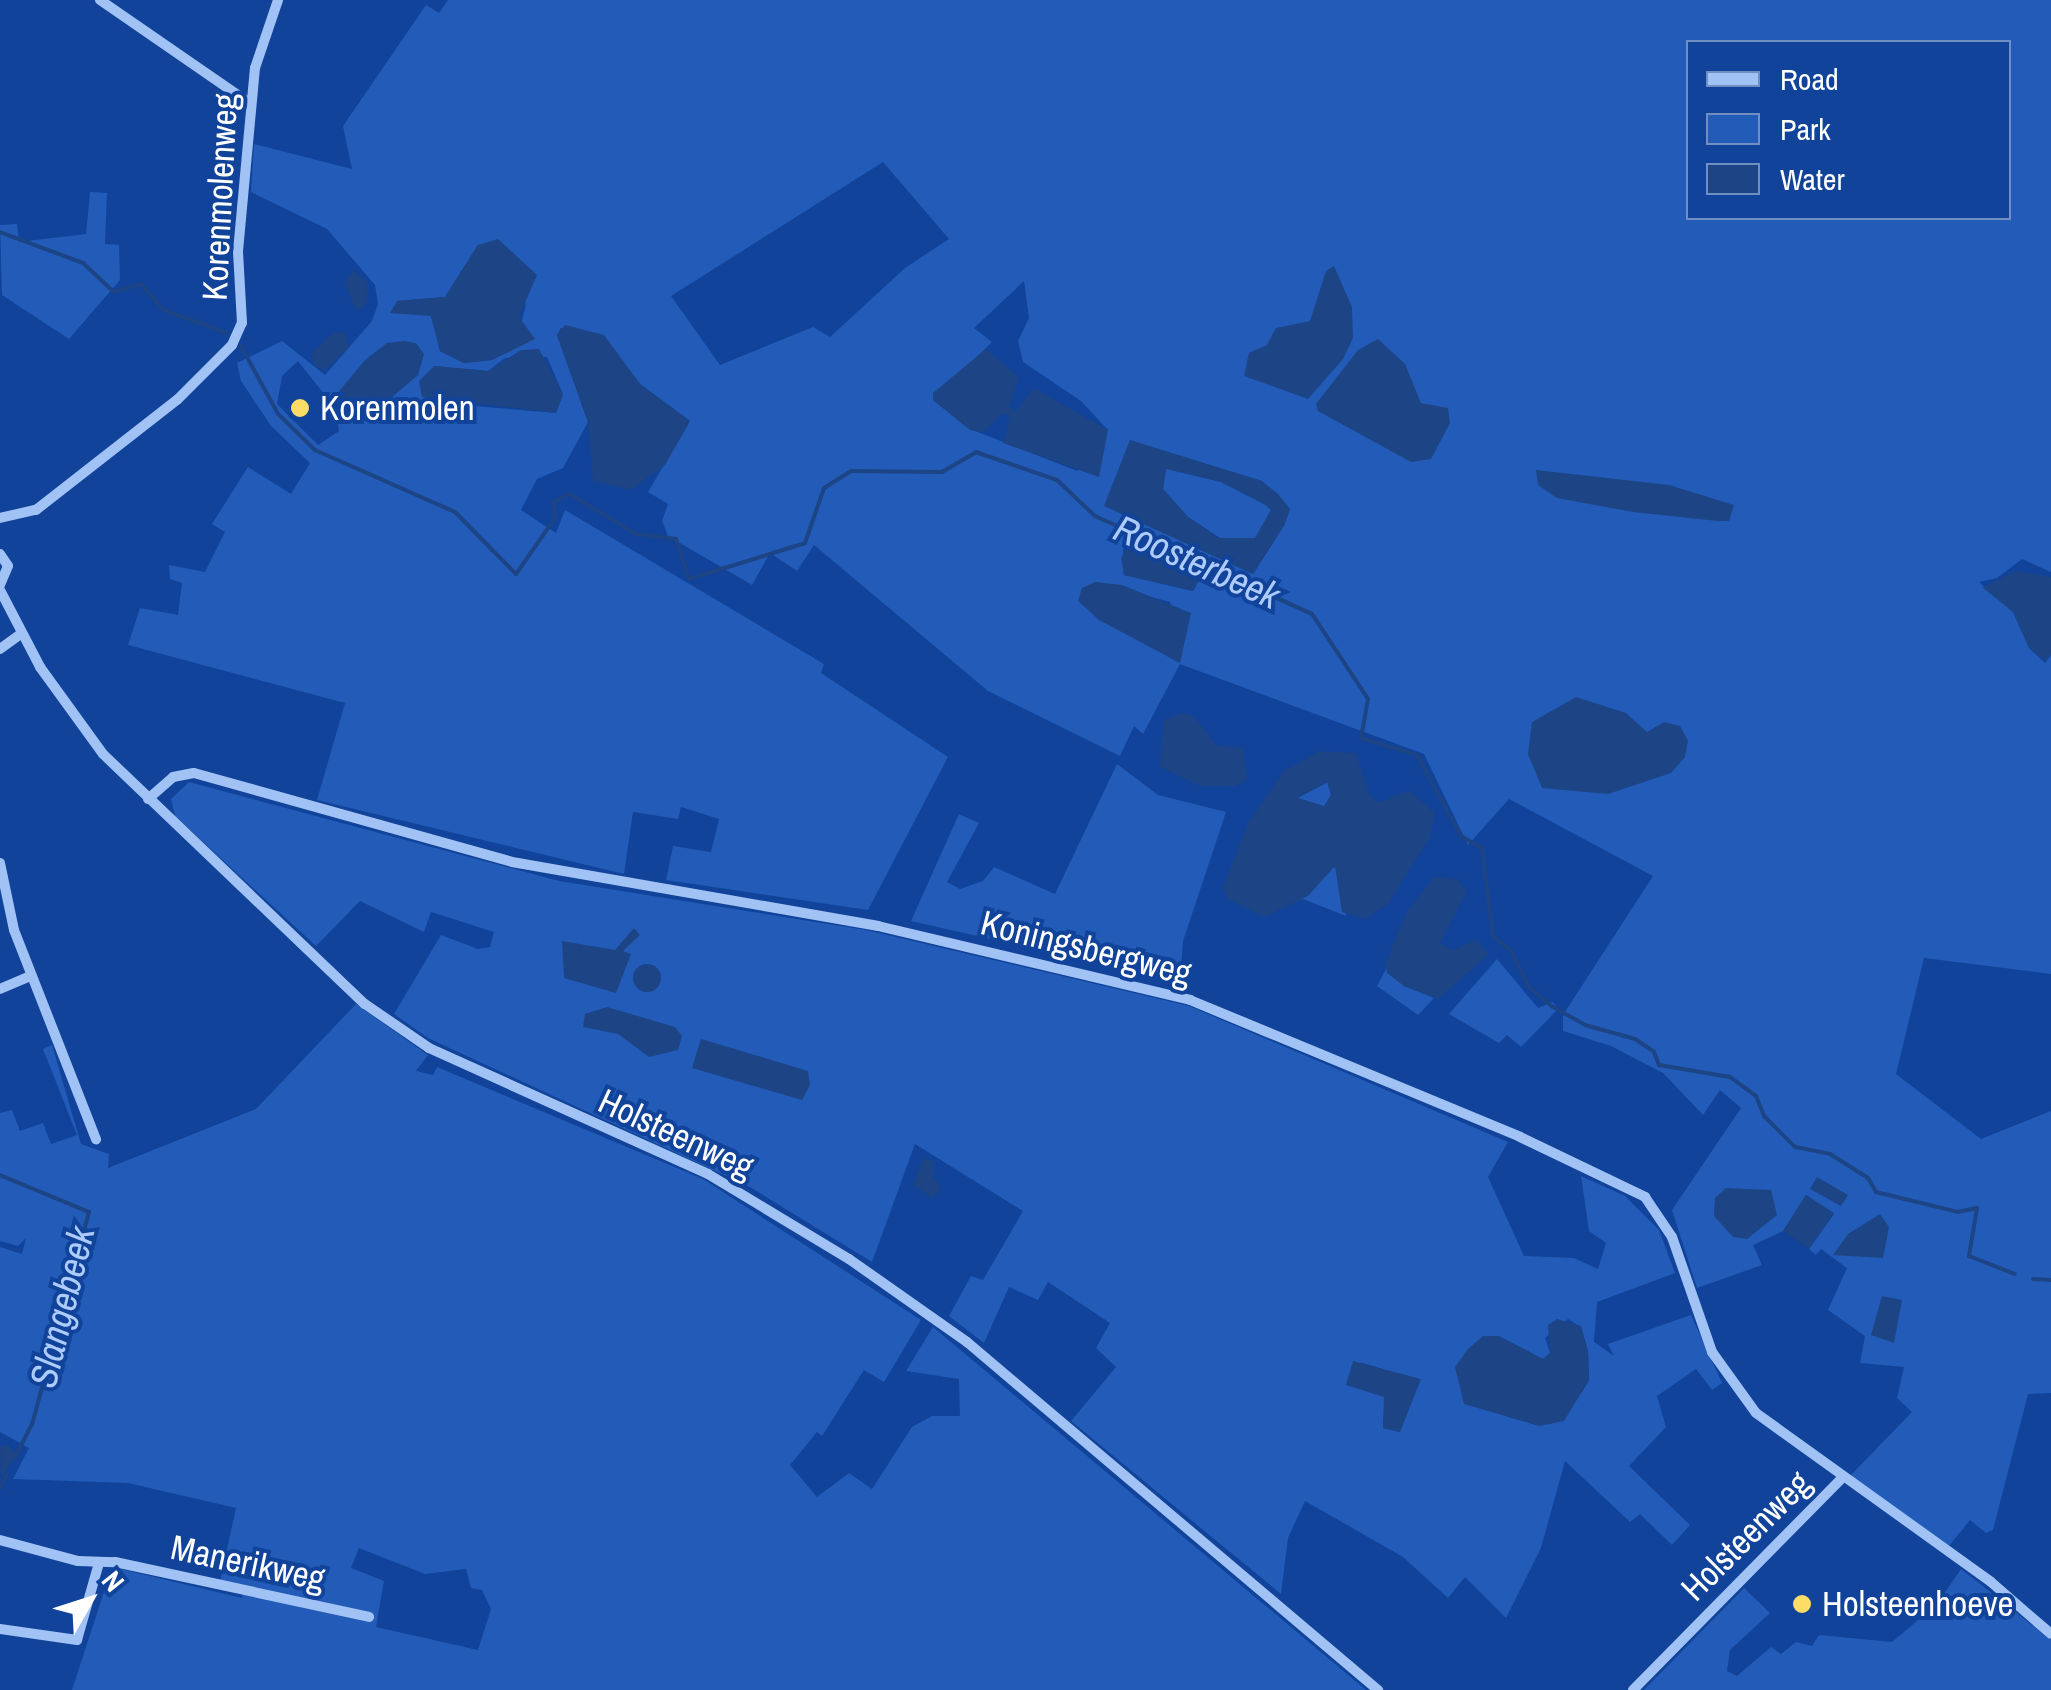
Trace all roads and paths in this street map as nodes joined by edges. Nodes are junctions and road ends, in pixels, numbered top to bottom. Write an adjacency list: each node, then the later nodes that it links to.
1 (100, 0): 3 (street)
2 (278, 0): 3 (street, Korenmolenweg)
3 (251, 104): 4 (street, Korenmolenweg)
4 (0, 518)
5 (0, 554): 6 (street)
6 (0, 588): 7 (street, Holsteenweg)
7 (22, 634): 8 (street); 9 (street, Holsteenweg)
8 (0, 650)
9 (148, 799): 14 (street, Koningsbergweg); 20 (street, Holsteenweg)
10 (0, 863): 11 (street)
11 (31, 976): 12 (street); 13 (street)
12 (0, 989)
13 (96, 1139)
14 (1841, 1479): 19 (street, Holsteenweg); 21 (street, Holsteenweg)
15 (0, 1540): 16 (street, Manerikweg)
16 (99, 1563): 17 (street, Manerikweg); 18 (street)
17 (369, 1617)
18 (0, 1629)
19 (2050, 1629)
20 (1378, 1690)
21 (1633, 1690)

